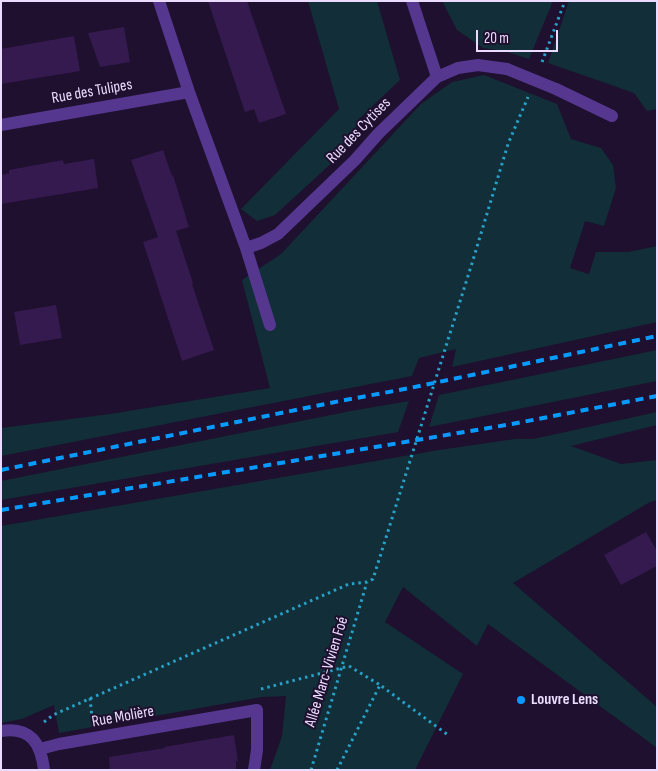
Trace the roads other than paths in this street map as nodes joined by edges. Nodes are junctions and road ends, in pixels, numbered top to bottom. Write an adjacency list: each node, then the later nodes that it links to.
1 (159, 1): 4 (street)
2 (412, 1): 3 (street)
3 (437, 77): 5 (street, Rue des Cytises, bridge); 7 (street, Rue des Cytises)
4 (189, 92): 6 (street, Rue des Tulipes); 7 (street)
5 (612, 116)
6 (1, 125)
7 (246, 248): 8 (street)
8 (270, 325)
9 (1, 731): 10 (street)
10 (40, 749): 11 (street); 12 (street, Rue Molière)
11 (44, 770)
12 (254, 770)

